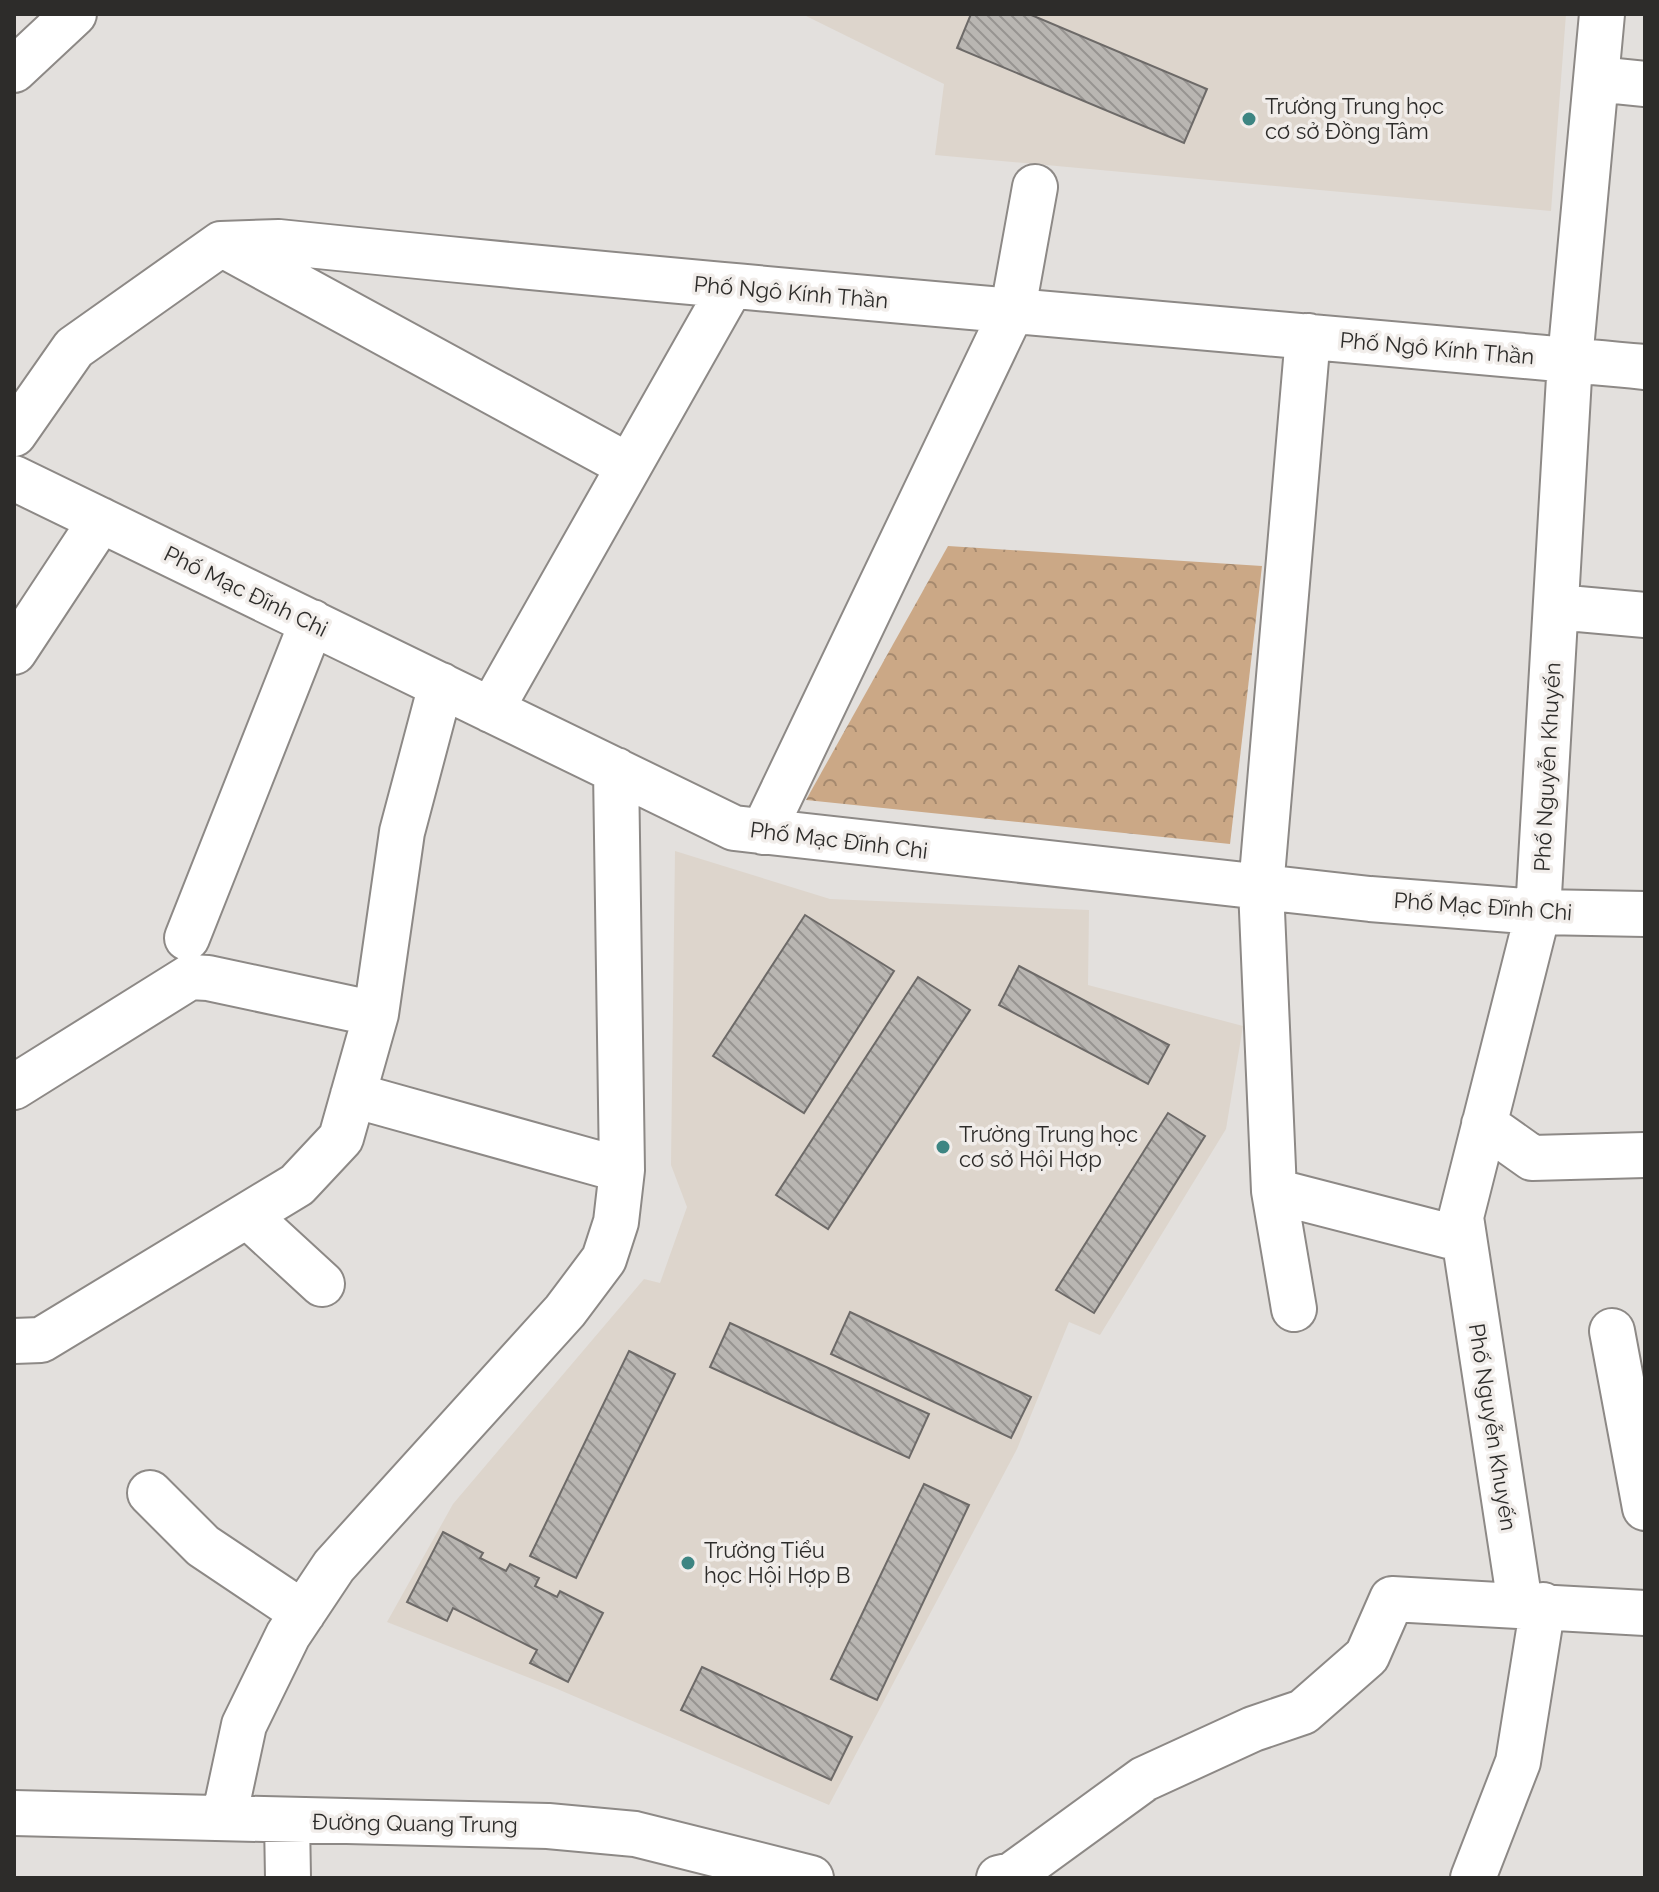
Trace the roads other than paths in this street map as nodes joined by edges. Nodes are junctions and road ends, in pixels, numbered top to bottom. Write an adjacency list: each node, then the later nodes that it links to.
1 (74, 14): 3 (street)
2 (1602, 14): 4 (street, Phố Nguyễn Khuyến)
3 (14, 70)
4 (1596, 79): 5 (street); 11 (street, Phố Nguyễn Khuyến)
5 (1645, 84)
6 (1035, 187): 9 (street)
7 (221, 244): 8 (street, Phố Ngô Kính Thần); 13 (street); 14 (street)
8 (730, 288): 9 (street, Phố Ngô Kính Thần); 14 (street)
9 (1013, 309): 10 (street, Phố Ngô Kính Thần); 24 (street)
10 (1308, 336): 11 (street, Phố Ngô Kính Thần); 25 (street)
11 (1570, 360): 12 (street, Phố Ngô Kính Thần); 17 (street, Phố Nguyễn Khuyến)
12 (1645, 367)
13 (14, 434)
14 (629, 466): 22 (street)
15 (14, 478): 16 (street, Phố Mạc Đĩnh Chi)
16 (101, 520): 19 (street, Phố Mạc Đĩnh Chi); 20 (street)
17 (1556, 607): 18 (street); 26 (street, Phố Nguyễn Khuyến)
18 (1645, 615)
19 (312, 622): 21 (street, Phố Mạc Đĩnh Chi); 28 (street)
20 (14, 652)
21 (441, 685): 22 (street, Phố Mạc Đĩnh Chi); 29 (street)
22 (491, 710): 23 (street, Phố Mạc Đĩnh Chi)
23 (616, 770): 24 (street, Phố Mạc Đĩnh Chi); 34 (street)
24 (763, 832): 25 (street, Phố Mạc Đĩnh Chi)
25 (1261, 888): 26 (street, Phố Mạc Đĩnh Chi); 35 (street)
26 (1538, 912): 27 (street, Phố Mạc Đĩnh Chi); 32 (street, Phố Nguyễn Khuyến)
27 (1645, 914)
28 (187, 938)
29 (376, 1014): 30 (street); 31 (street)
30 (14, 1087)
31 (353, 1095): 34 (street); 36 (street)
32 (1484, 1124): 33 (street); 37 (street, Phố Nguyễn Khuyến)
33 (1645, 1155)
34 (622, 1170): 45 (street)
35 (1274, 1191): 37 (street); 39 (street)
36 (248, 1216): 38 (street); 41 (street)
37 (1464, 1240): 44 (street, Phố Nguyễn Khuyến)
38 (322, 1284)
39 (1294, 1309)
40 (1612, 1331): 43 (street)
41 (14, 1341)
42 (150, 1493): 45 (street)
43 (1645, 1508)
44 (1531, 1604): 46 (street); 52 (street); 53 (street, Phố Nguyễn Khuyến)
45 (303, 1613): 48 (street)
46 (1645, 1613)
47 (14, 1813): 48 (street, Đường Quang Trung)
48 (224, 1818): 49 (street, Đường Quang Trung)
49 (287, 1820): 50 (street); 51 (street, Đường Quang Trung)
50 (288, 1878)
51 (811, 1878)
52 (999, 1878)
53 (1473, 1878)

